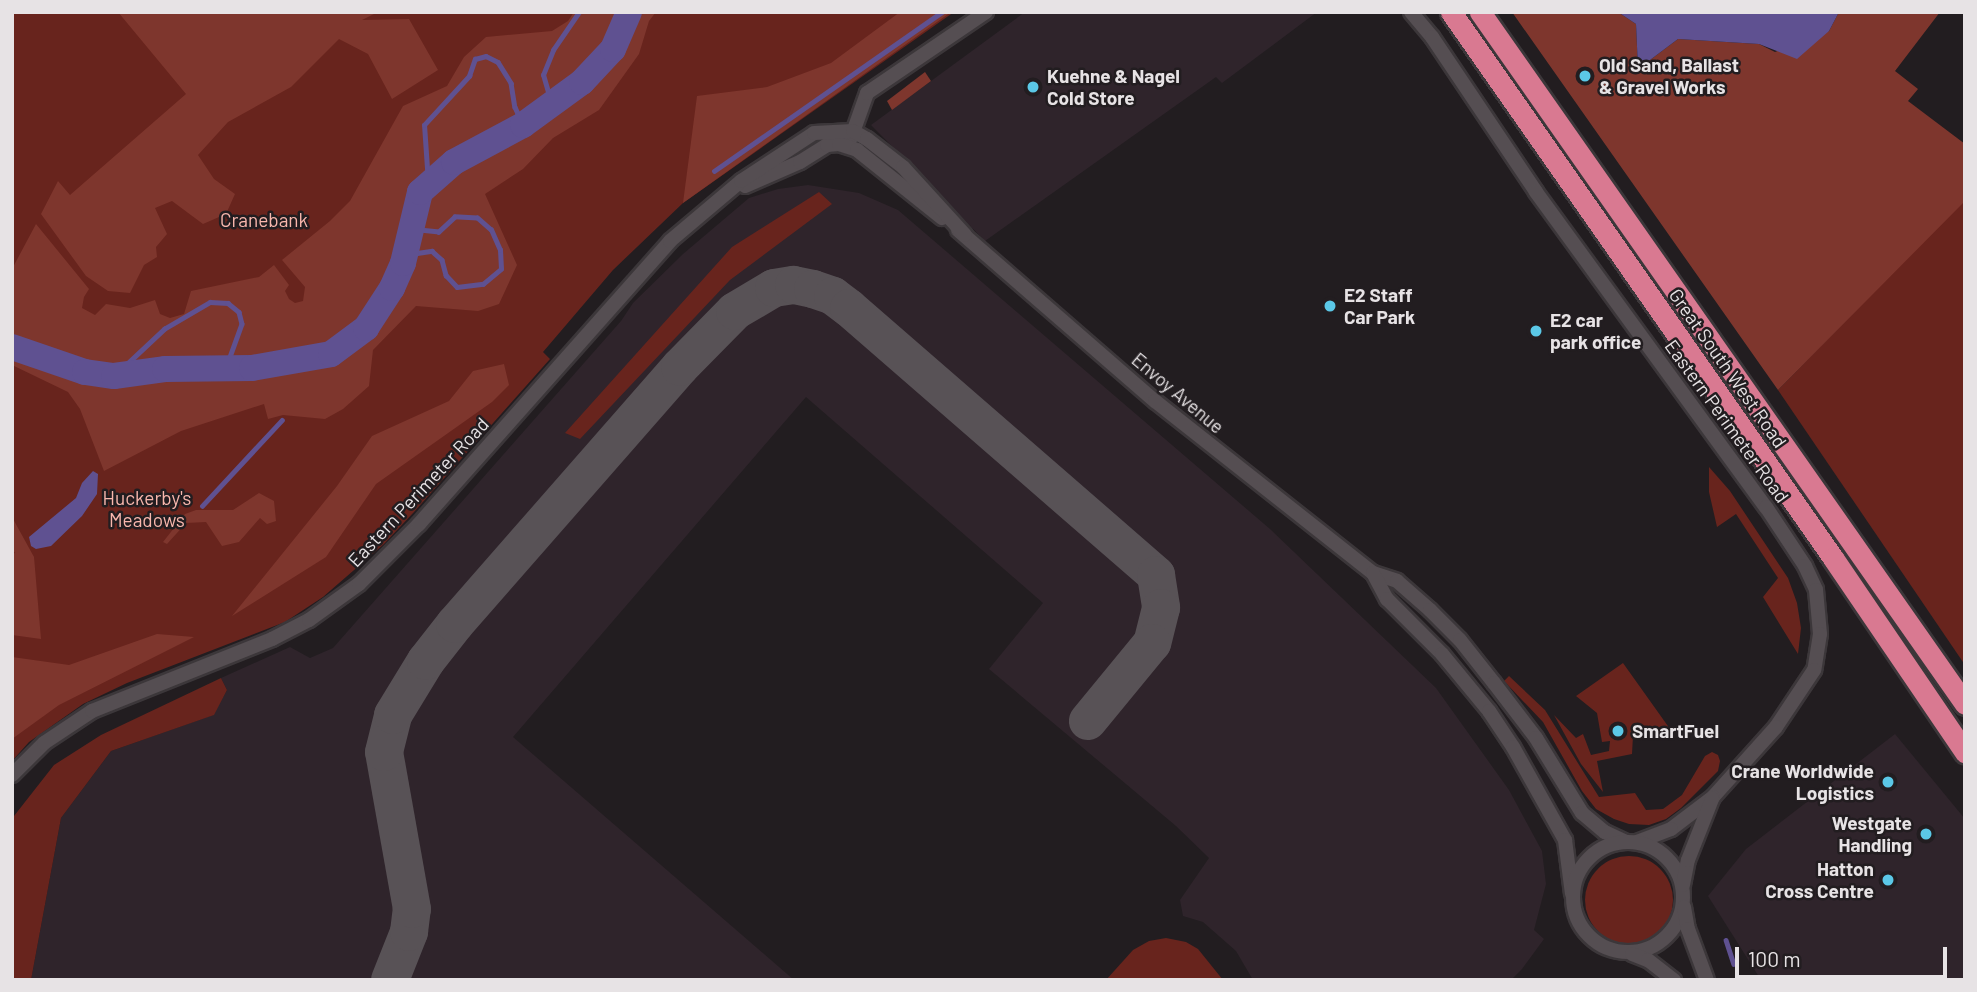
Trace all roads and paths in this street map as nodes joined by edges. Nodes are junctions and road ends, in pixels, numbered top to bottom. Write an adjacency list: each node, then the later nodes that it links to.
1 (986, 12): 5 (street)
2 (1411, 12): 13 (street, Eastern Perimeter Road)
3 (1451, 12): 11 (highway, Great South West Road)
4 (1480, 12): 10 (highway, Great South West Road)
5 (853, 131): 6 (street); 7 (street, Eastern Perimeter Road); 8 (street, Envoy Avenue)
6 (847, 147): 7 (street, Eastern Perimeter Road); 8 (street, Envoy Avenue)
7 (722, 196): 12 (street, Eastern Perimeter Road)
8 (965, 235): 9 (street, Envoy Avenue)
9 (1373, 573): 14 (street, Envoy Avenue); 15 (street, Envoy Avenue)
10 (1965, 704)
11 (1965, 752)
12 (12, 775)
13 (1713, 797): 14 (street, Eastern Perimeter Road); 16 (street, Eastern Perimeter Road)
14 (1632, 842): 15 (street); 16 (street)
15 (1572, 894): 17 (street)
16 (1683, 894): 17 (street); 19 (street)
17 (1631, 953): 18 (street)
18 (1674, 980)
19 (1707, 980)

